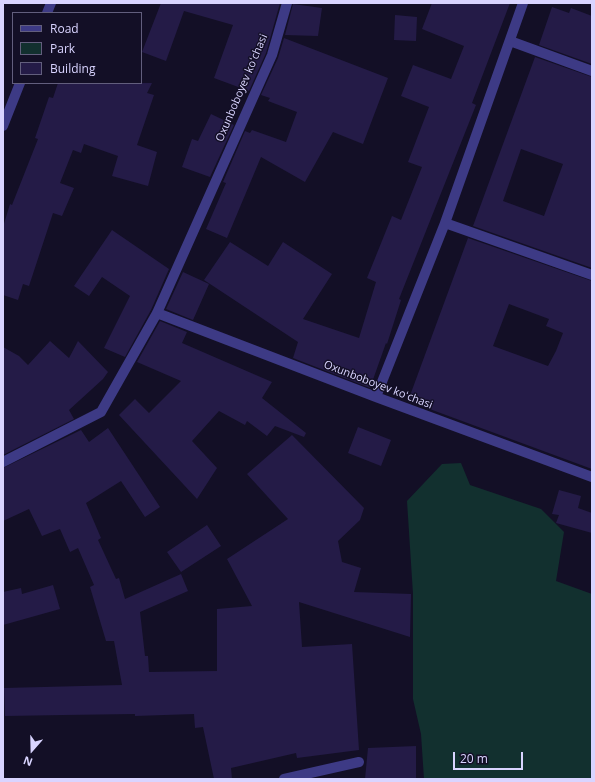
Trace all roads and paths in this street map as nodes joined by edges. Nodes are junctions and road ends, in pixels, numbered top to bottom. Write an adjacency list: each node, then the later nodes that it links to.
1 (287, 3): 9 (street, Oxunboboyev koʻchasi)
2 (523, 3): 3 (street)
3 (510, 41): 4 (street); 7 (street)
4 (592, 71)
5 (20, 84): 6 (street)
6 (3, 126)
7 (445, 223): 8 (street); 10 (street)
8 (592, 275)
9 (157, 313): 10 (street, Oxunboboyev koʻchasi); 11 (street, Oxunboboyev koʻchasi)
10 (376, 397): 12 (street, Oxunboboyev koʻchasi)
11 (3, 462)
12 (592, 476)
13 (359, 762): 14 (street)
14 (284, 779)

